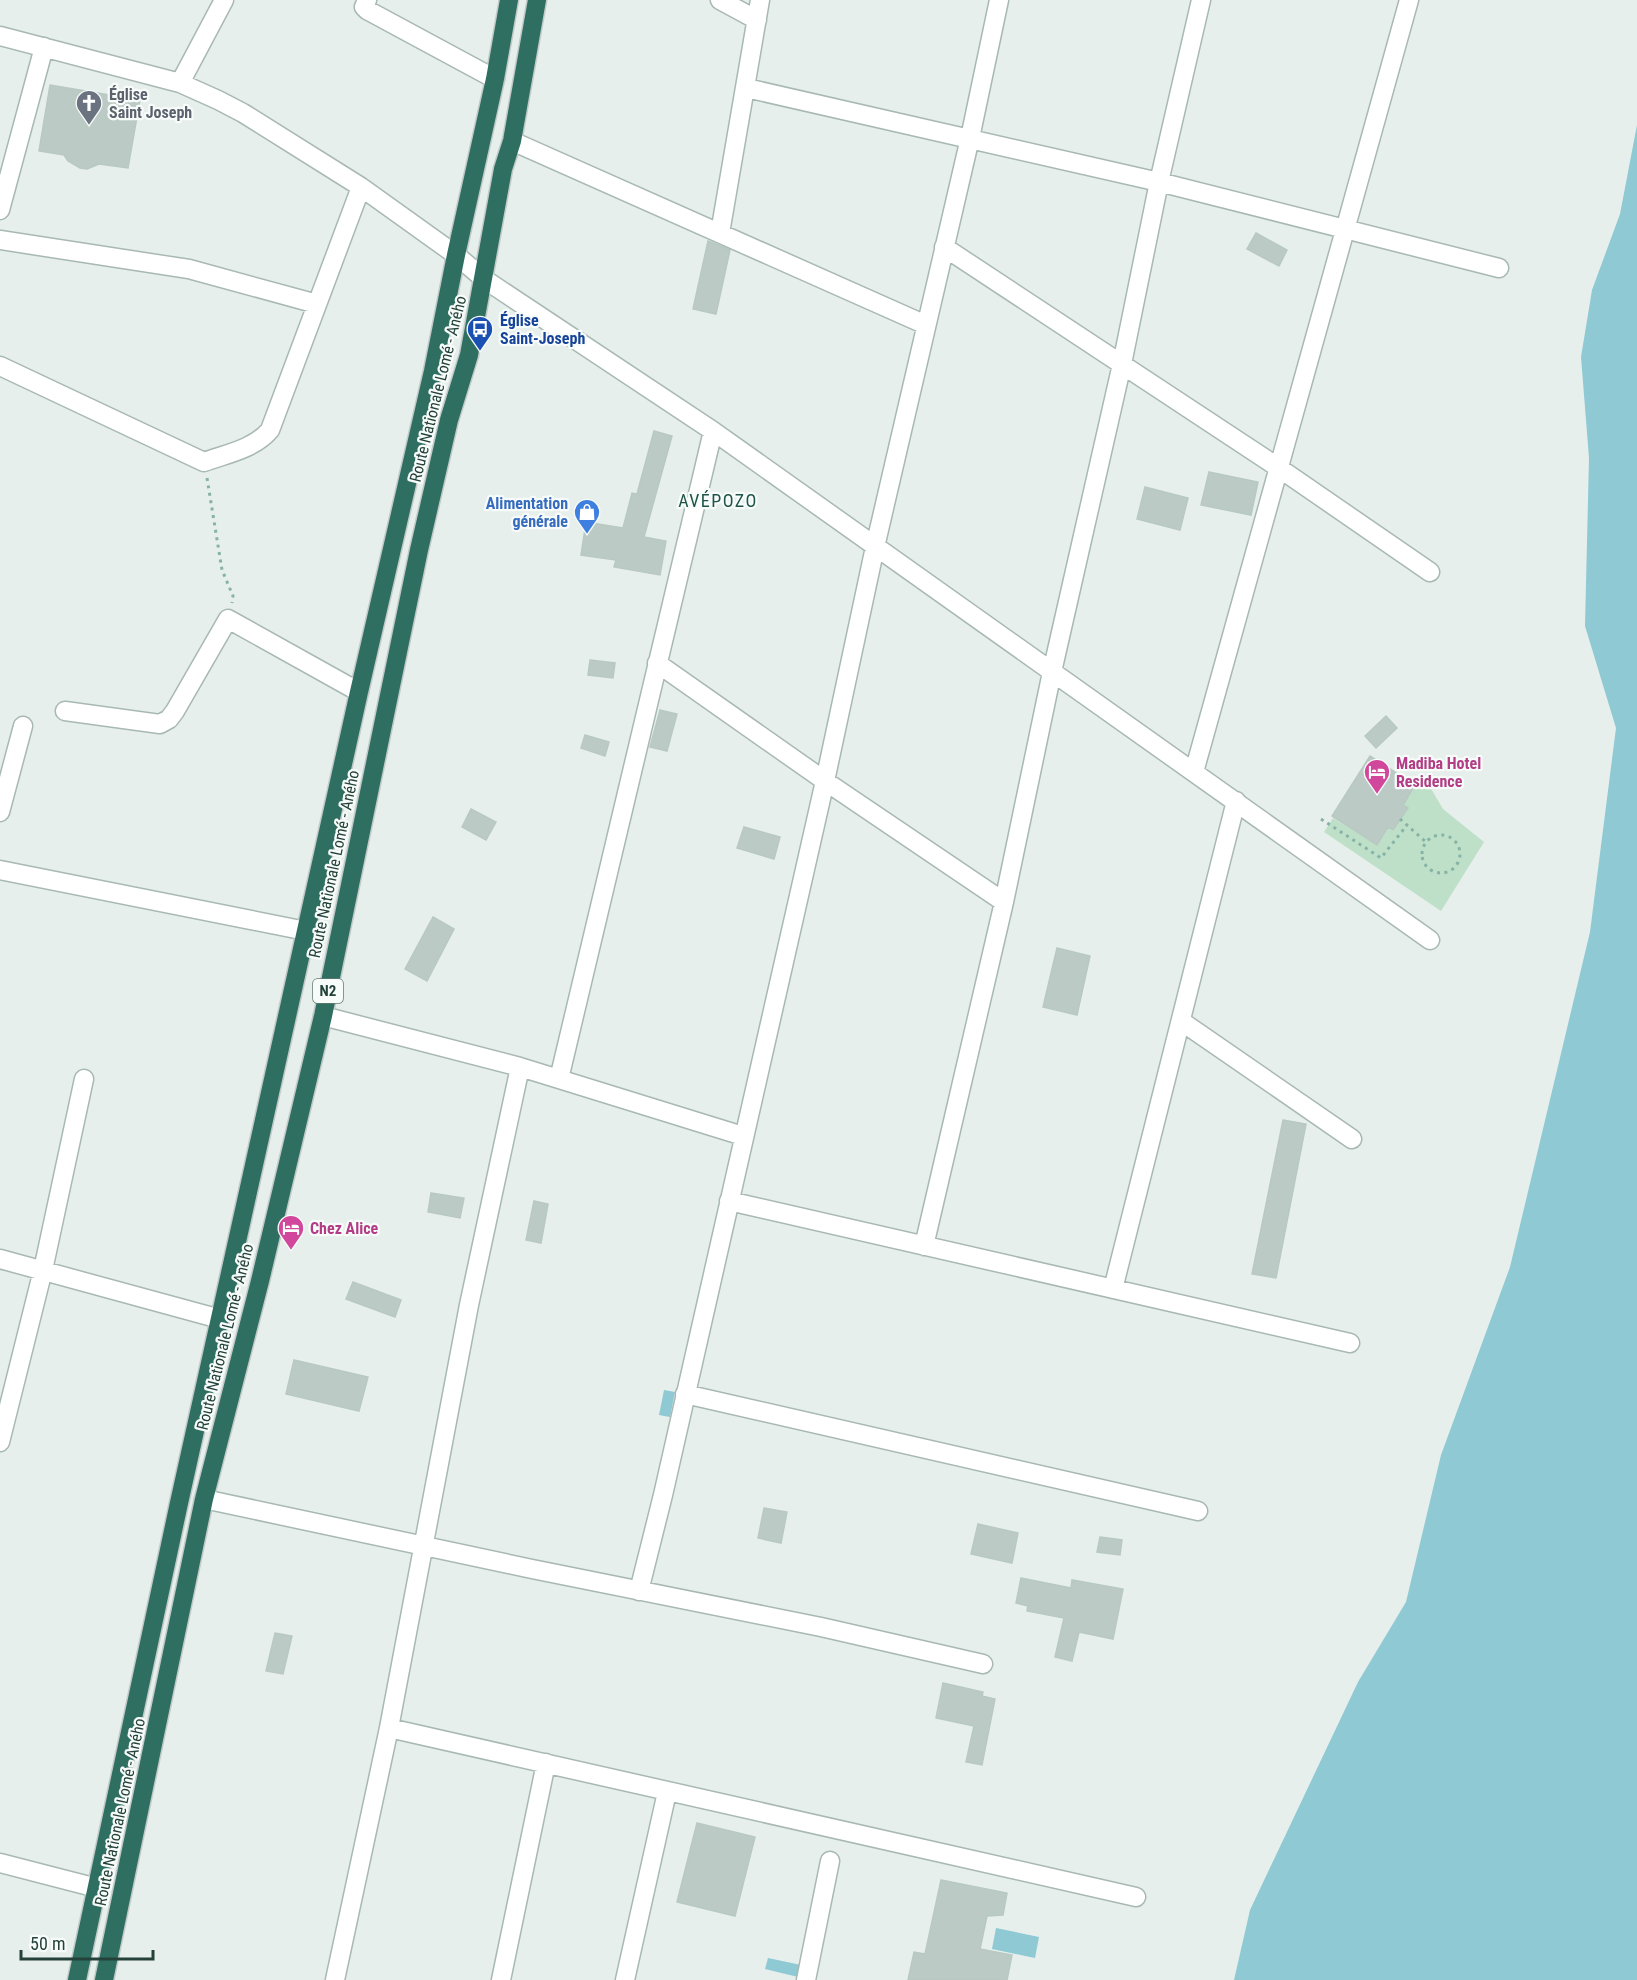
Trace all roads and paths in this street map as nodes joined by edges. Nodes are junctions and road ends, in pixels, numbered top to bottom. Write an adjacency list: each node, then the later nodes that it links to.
1 (224, 0): 14 (street)
2 (367, 0): 13 (street)
3 (508, 0): 13 (highway, Route Nationale Lomé - Aného / N2)
4 (537, 0): 17 (highway, Route Nationale Lomé - Aného / N2)
5 (720, 0): 10 (street)
6 (760, 0): 10 (street)
7 (999, 0): 16 (street)
8 (1201, 0): 18 (street)
9 (1409, 0): 21 (street)
10 (757, 20): 15 (street)
11 (0, 36): 12 (street)
12 (44, 47): 14 (street); 20 (street)
13 (495, 79): 25 (highway, Route Nationale Lomé - Aného / N2)
14 (180, 83): 19 (street)
15 (746, 88): 16 (street); 22 (street)
16 (969, 138): 18 (street); 24 (street)
17 (512, 141): 22 (street); 27 (highway, Route Nationale Lomé - Aného / N2)
18 (1159, 182): 21 (street); 30 (street)
19 (361, 187): 25 (street); 28 (street)
20 (0, 210)
21 (1346, 229): 26 (street); 34 (street)
22 (720, 233): 29 (street)
23 (0, 240): 28 (street)
24 (944, 247): 29 (street); 30 (street)
25 (456, 255): 27 (street); 40 (highway, Route Nationale Lomé - Aného / N2)
26 (1499, 268)
27 (484, 279): 32 (street); 55 (highway, Route Nationale Lomé - Aného / N2)
28 (317, 304): 33 (street)
29 (926, 325): 35 (street)
30 (1122, 364): 34 (street); 39 (street)
31 (0, 366): 33 (street)
32 (713, 431): 35 (street); 38 (street)
33 (204, 462): 37 (path)
34 (1279, 468): 36 (street); 43 (street)
35 (874, 547): 39 (street); 44 (street)
36 (1430, 572)
37 (228, 619): 40 (street); 41 (street)
38 (657, 663): 44 (street); 59 (street)
39 (1052, 672): 43 (street); 52 (street)
40 (359, 692): 53 (highway, Route Nationale Lomé - Aného / N2)
41 (65, 711)
42 (23, 726): 46 (street)
43 (1194, 772): 45 (street)
44 (825, 781): 52 (street); 60 (street)
45 (1236, 801): 54 (street); 56 (street)
46 (0, 812)
47 (1321, 819): 49 (path)
48 (1400, 819): 49 (path)
49 (1407, 825): 50 (path)
50 (1426, 842): 50 (path)
51 (0, 870): 53 (street)
52 (1004, 902): 63 (street)
53 (306, 931): 67 (highway, Route Nationale Lomé - Aného / N2)
54 (1430, 940)
55 (323, 1016): 57 (street); 71 (highway, Route Nationale Lomé - Aného / N2)
56 (1181, 1021): 61 (street); 66 (street)
57 (520, 1067): 59 (street); 73 (street)
58 (84, 1079): 65 (street)
59 (559, 1079): 60 (street)
60 (743, 1136): 62 (street)
61 (1352, 1139)
62 (729, 1201): 63 (street); 69 (street)
63 (924, 1246): 66 (street)
64 (0, 1259): 65 (street)
65 (43, 1270): 67 (street); 70 (street)
66 (1113, 1288): 68 (street)
67 (220, 1319): 81 (highway, Route Nationale Lomé - Aného / N2)
68 (1350, 1343)
69 (685, 1394): 72 (street); 74 (street)
70 (0, 1442)
71 (204, 1500): 73 (street); 84 (highway, Route Nationale Lomé - Aného / N2)
72 (1198, 1511)
73 (423, 1546): 74 (street); 76 (street)
74 (639, 1591): 75 (street)
75 (983, 1664)
76 (389, 1728): 77 (street); 85 (street)
77 (546, 1763): 78 (street); 86 (street)
78 (667, 1792): 82 (street); 87 (street)
79 (830, 1861): 88 (street)
80 (0, 1863): 81 (street)
81 (97, 1888): 83 (highway, Route Nationale Lomé - Aného / N2)
82 (1136, 1897)
83 (77, 1980)
84 (104, 1980)
85 (335, 1980)
86 (501, 1980)
87 (625, 1980)
88 (806, 1980)

